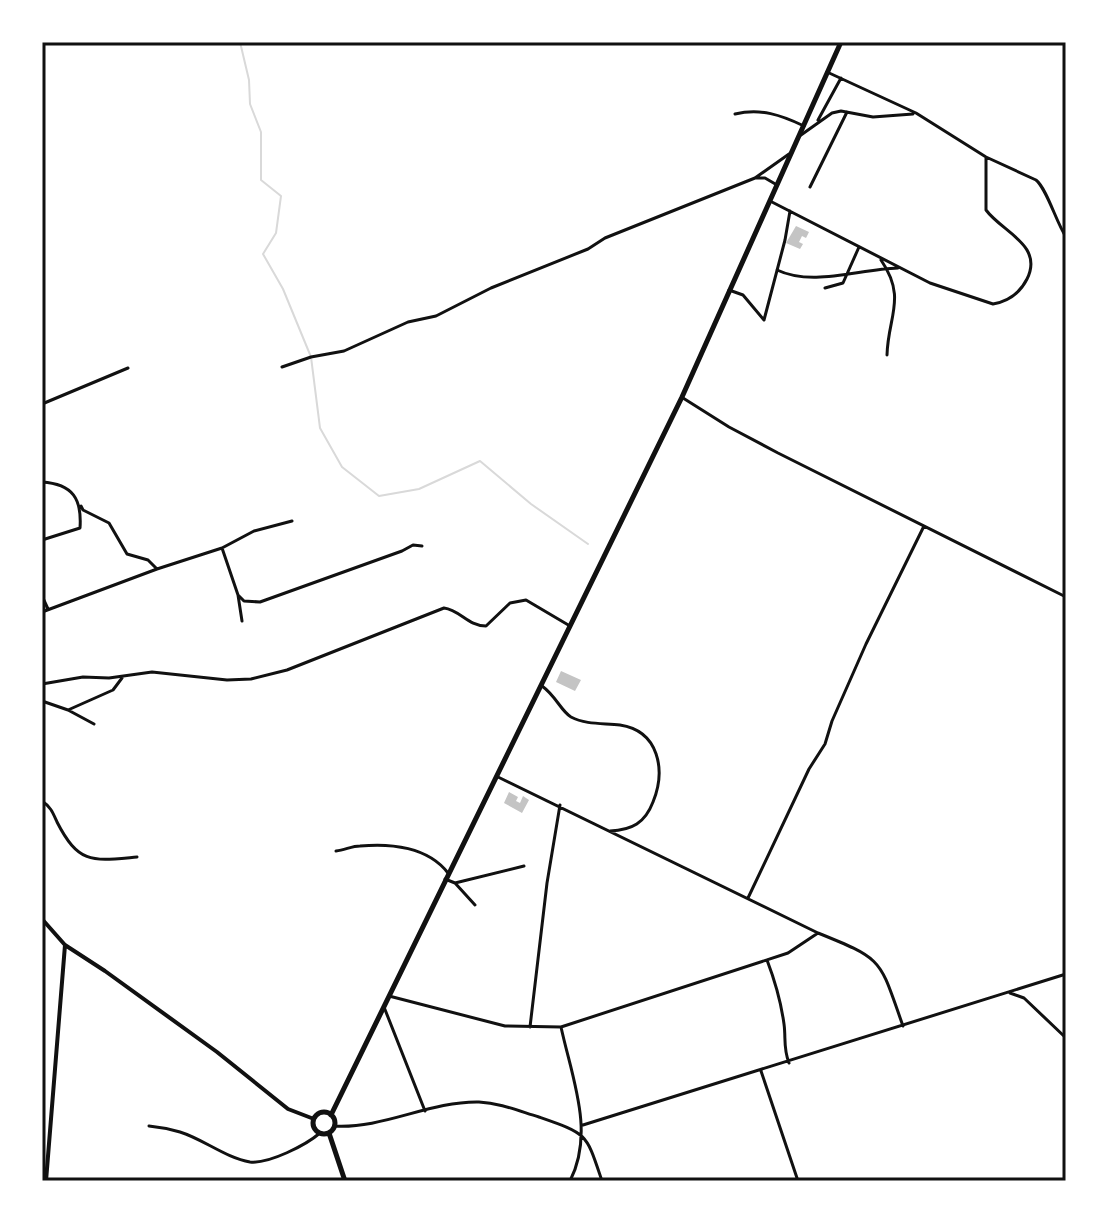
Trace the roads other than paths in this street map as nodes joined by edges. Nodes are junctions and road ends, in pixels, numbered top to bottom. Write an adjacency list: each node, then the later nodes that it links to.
1 (841, 42): 2 (main road)
2 (827, 72): 3 (street); 8 (main road)
3 (841, 78): 5 (street); 7 (street)
4 (847, 111): 5 (street); 7 (street); 14 (street)
5 (916, 113): 11 (street)
6 (735, 114): 8 (street)
7 (817, 123): 9 (street)
8 (804, 126): 9 (main road)
9 (798, 138): 10 (main road)
10 (792, 152): 12 (street); 13 (main road)
11 (986, 157): 17 (street); 20 (street)
12 (755, 178): 13 (street); 27 (street)
13 (777, 185): 15 (main road)
14 (810, 187)
15 (770, 201): 16 (street); 25 (main road)
16 (790, 211): 18 (street); 22 (street)
17 (1066, 237)
18 (859, 247): 19 (street); 23 (street)
19 (879, 257): 20 (street); 21 (street)
20 (902, 268): 21 (street)
21 (887, 269): 23 (street); 26 (street)
22 (777, 270): 23 (street); 25 (street)
23 (848, 274): 24 (street)
24 (825, 288)
25 (728, 290): 29 (main road)
26 (887, 355)
27 (282, 367)
28 (128, 368): 30 (street)
29 (682, 397): 34 (street); 45 (main road)
30 (42, 404)
31 (42, 482): 32 (street)
32 (80, 502): 35 (street); 38 (street)
33 (292, 521): 37 (street)
34 (924, 526): 41 (street); 61 (street)
35 (42, 540)
36 (422, 546): 39 (street)
37 (222, 548): 38 (street); 39 (street)
38 (157, 569): 42 (street)
39 (238, 595): 44 (street)
40 (42, 596): 42 (street)
41 (1066, 597)
42 (48, 609): 43 (street)
43 (42, 612)
44 (242, 621)
45 (570, 626): 46 (street); 48 (main road)
46 (123, 678): 47 (street); 50 (street)
47 (42, 684)
48 (542, 686): 52 (main road); 55 (street)
49 (42, 701): 50 (street)
50 (68, 710): 51 (street)
51 (94, 724)
52 (498, 777): 54 (street); 59 (main road)
53 (42, 801): 57 (street)
54 (560, 805): 55 (street); 72 (street)
55 (608, 831): 61 (street)
56 (336, 851): 59 (street)
57 (137, 857)
58 (524, 866): 60 (street)
59 (447, 876): 60 (street); 69 (main road)
60 (455, 883): 62 (street)
61 (748, 898): 64 (street)
62 (475, 905)
63 (42, 919): 65 (street)
64 (818, 933): 66 (street); 71 (street)
65 (65, 945): 79 (street); 86 (street)
66 (767, 960): 73 (street); 75 (street)
67 (1066, 974): 68 (street)
68 (1008, 993): 71 (street); 74 (street)
69 (389, 996): 70 (main road); 72 (street)
70 (384, 1006): 77 (street); 78 (main road)
71 (903, 1026): 75 (street)
72 (530, 1027): 73 (street)
73 (561, 1027): 80 (street)
74 (1066, 1038)
75 (789, 1063): 76 (street)
76 (761, 1071): 80 (street); 90 (street)
77 (425, 1111): 82 (street); 85 (street)
78 (331, 1115): 79 (main road); 82 (main road)
79 (314, 1119): 83 (main road)
80 (583, 1125): 85 (street)
81 (149, 1126): 83 (street)
82 (334, 1126): 84 (main road)
83 (320, 1133): 84 (main road)
84 (329, 1133): 87 (main road)
85 (583, 1134): 88 (street); 89 (street)
86 (46, 1181)
87 (345, 1181)
88 (570, 1181)
89 (602, 1181)
90 (798, 1181)

